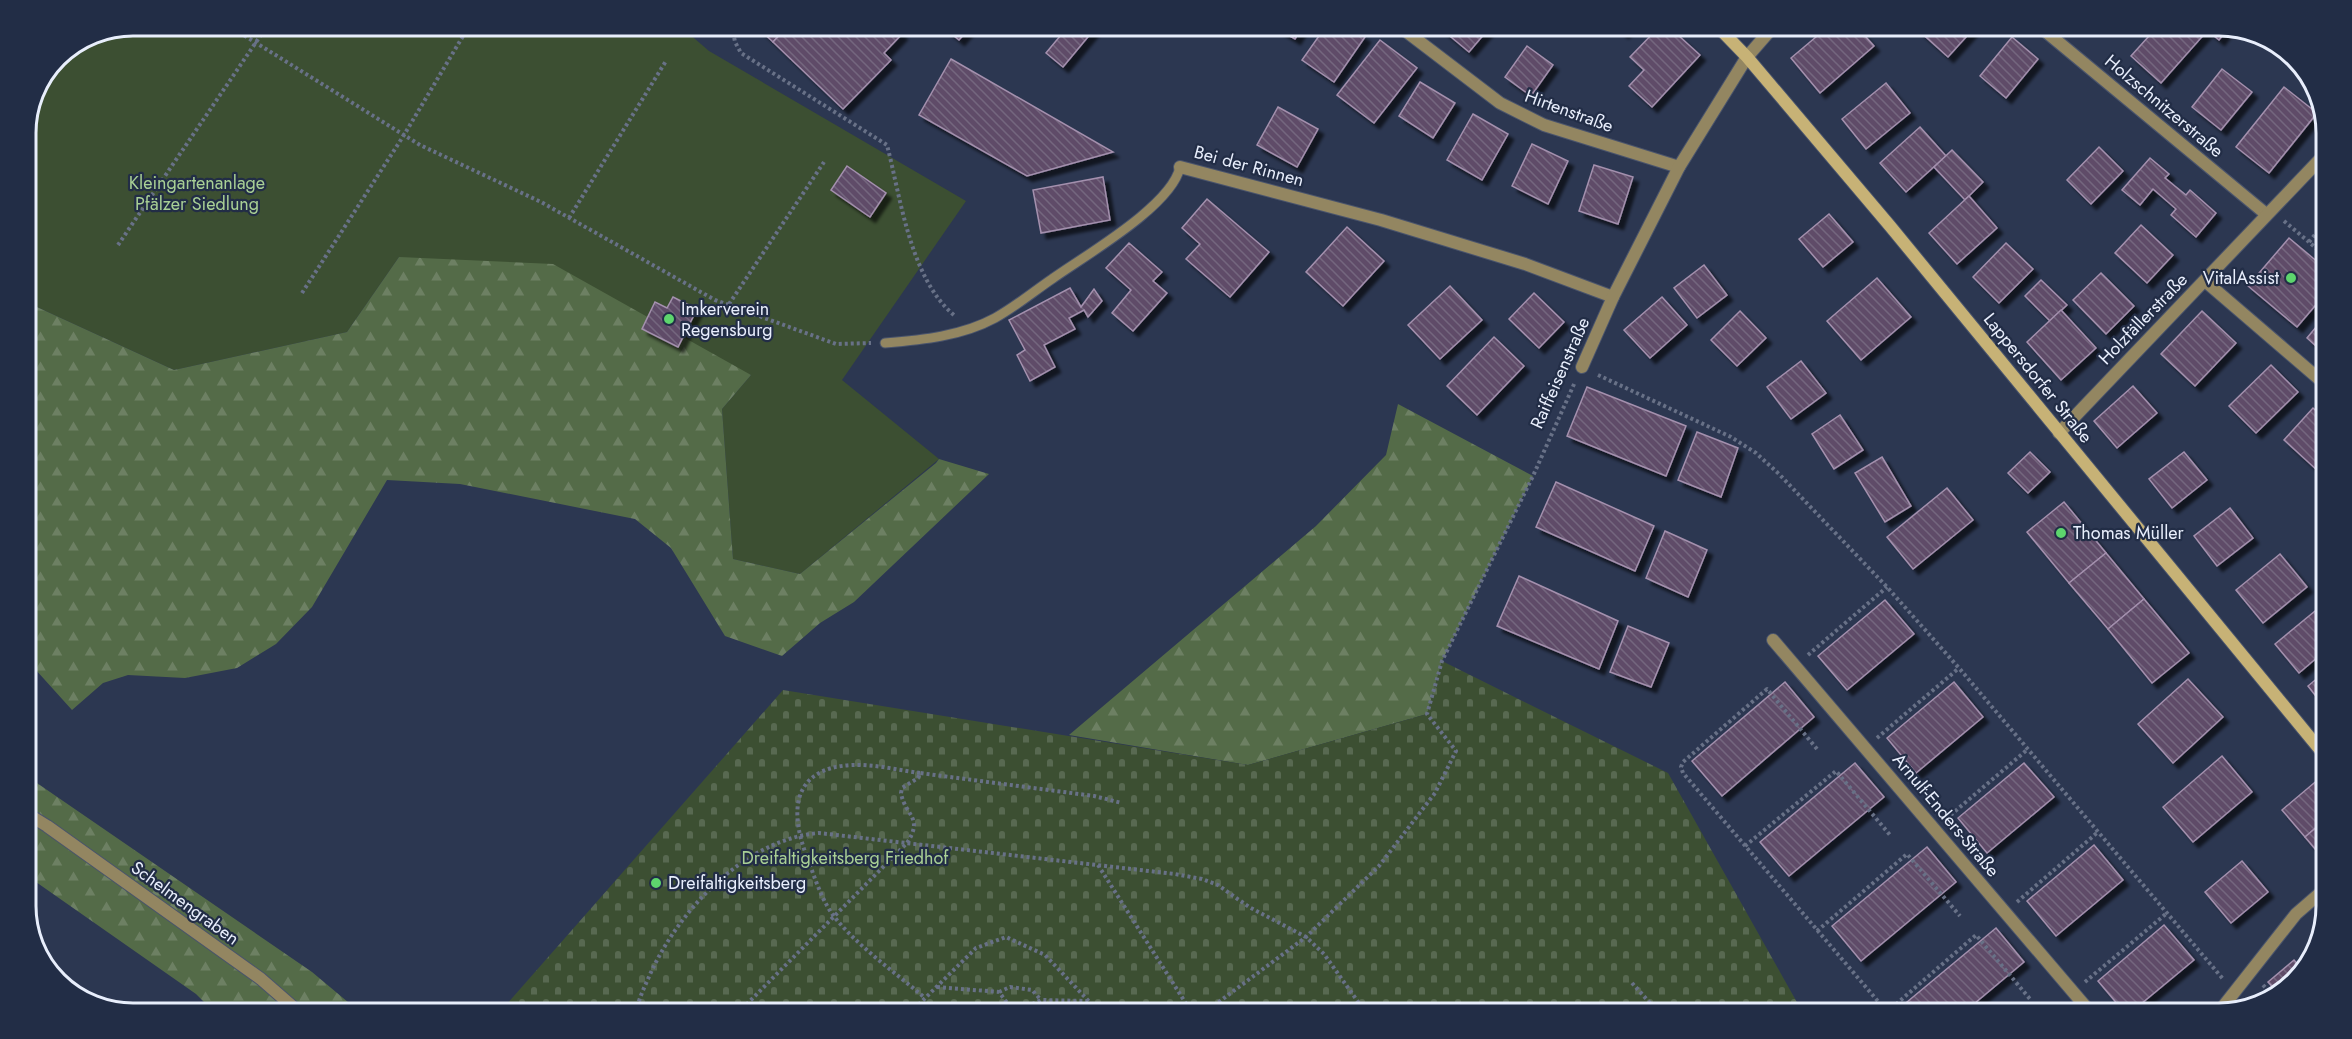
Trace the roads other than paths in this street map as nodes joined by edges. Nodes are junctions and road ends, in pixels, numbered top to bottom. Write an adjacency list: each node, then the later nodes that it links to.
1 (1412, 36): 8 (street, Hirtenstraße)
2 (1727, 36): 5 (street, Lappersdorfer Straße)
3 (1765, 36): 5 (street, Raiffeisenstraße)
4 (2051, 36): 9 (street, Holzschnitzerstraße)
5 (1747, 57): 8 (street, Raiffeisenstraße); 15 (street, Lappersdorfer Straße)
6 (2316, 164): 9 (street, Holzfällerstraße)
7 (1180, 167): 11 (street, Bei der Rinnen); 12 (lane, Bei der Rinnen)
8 (1679, 167): 11 (street, Raiffeisenstraße)
9 (2270, 213): 10 (street, Holzfällerstraße)
10 (2205, 281): 14 (street); 15 (street, Holzfällerstraße)
11 (1614, 297): 13 (street, Raiffeisenstraße)
12 (885, 343)
13 (1582, 367)
14 (2316, 376)
15 (2059, 433): 17 (street, Lappersdorfer Straße)
16 (1773, 640): 22 (street, Arnulf-Enders-Straße)
17 (2316, 745)
18 (36, 819): 21 (street, Schelmengraben)
19 (2316, 897): 20 (street)
20 (2227, 1002)
21 (288, 1003)
22 (2082, 1003)

